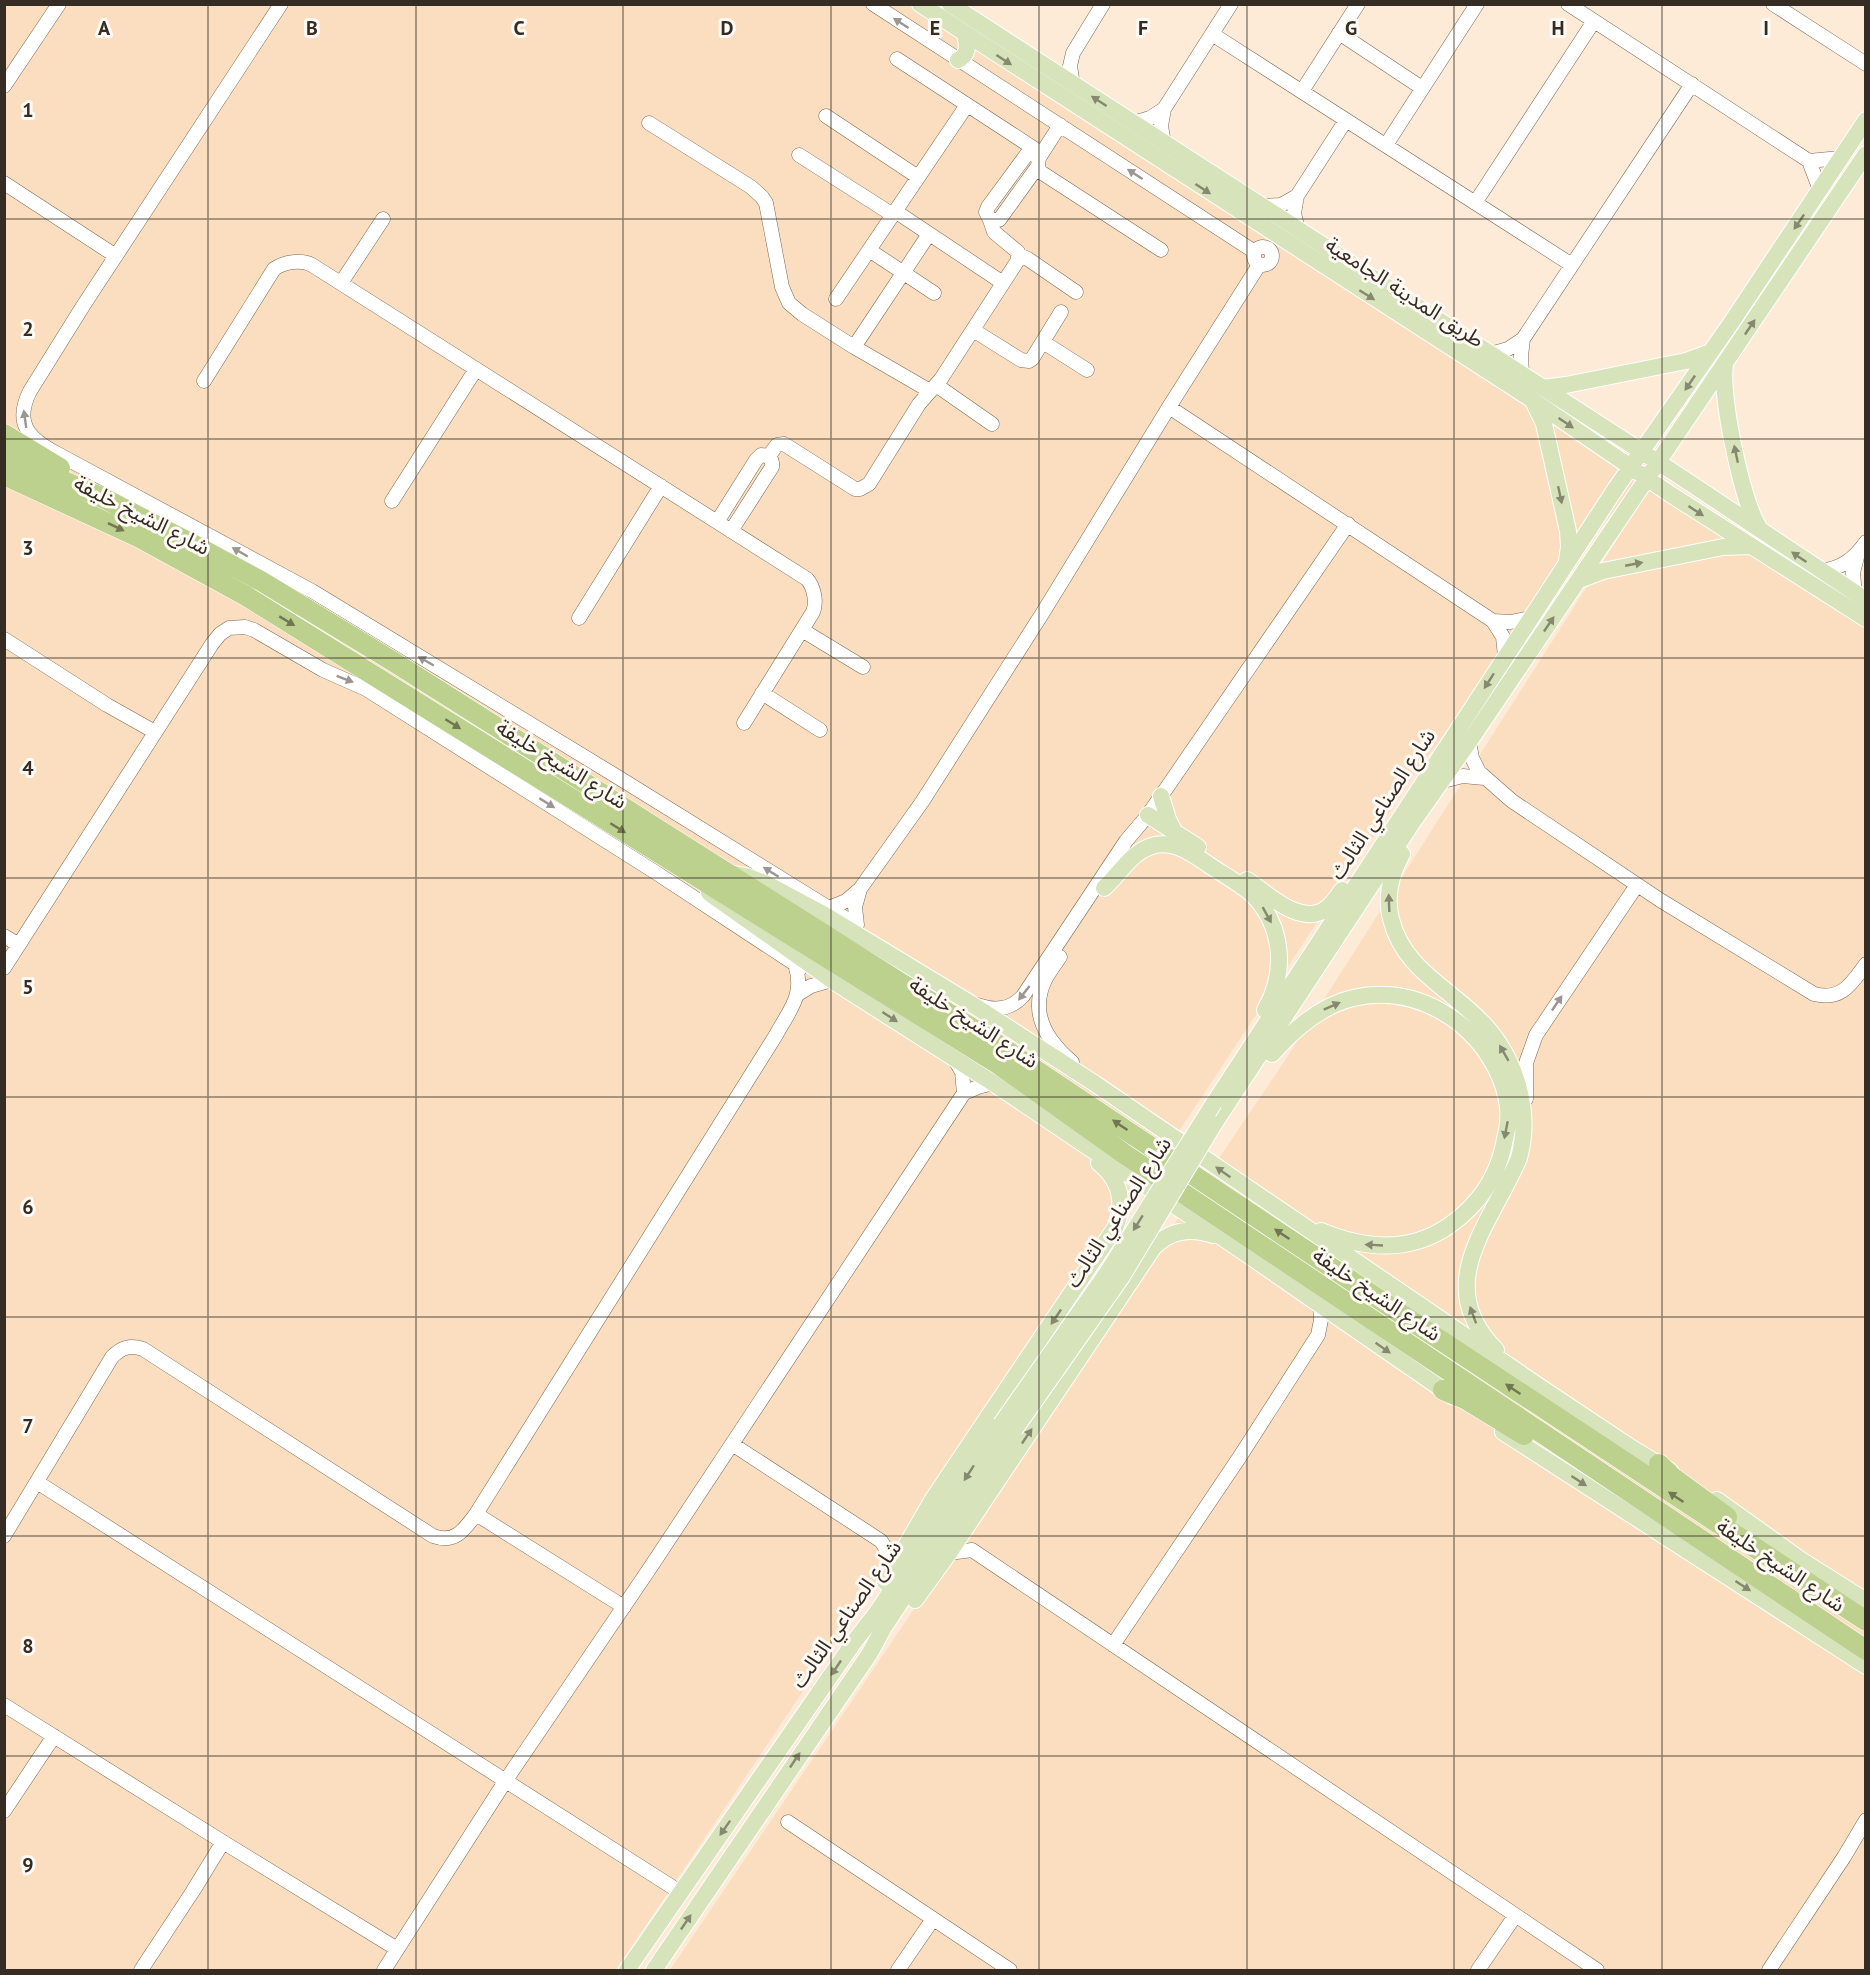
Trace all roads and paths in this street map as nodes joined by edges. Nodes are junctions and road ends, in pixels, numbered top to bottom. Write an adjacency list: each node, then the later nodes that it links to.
1 (58, 4): 21 (street)
2 (281, 4): 55 (street)
3 (873, 4): 17 (street, one-way to 3)
4 (920, 4): 14 (main road, طريق المدينة الجامعية)
5 (950, 4): 20 (main road, طريق المدينة الجامعية)
6 (1102, 4): 20 (street)
7 (1231, 4): 15 (street)
8 (1358, 4): 13 (street)
9 (1477, 4): 22 (street)
10 (1568, 4): 12 (street)
11 (1773, 4): 18 (street)
12 (1594, 21): 19 (street); 43 (street)
13 (1339, 33): 22 (street); 23 (street)
14 (965, 34): 17 (main road); 33 (main road, طريق المدينة الجامعية, one-way to 33)
15 (1212, 34): 23 (street); 25 (street)
16 (897, 59): 24 (street)
17 (958, 60): 31 (street)
18 (1866, 64)
19 (1692, 84): 38 (street); 56 (street)
20 (1073, 85): 30 (main road, طريق المدينة الجامعية, one-way to 20)
21 (4, 86)
22 (1422, 88): 32 (street)
23 (1302, 91): 27 (street)
24 (967, 105): 37 (street); 39 (street)
25 (1164, 109): 30 (street); 33 (street)
26 (826, 116): 39 (street)
27 (1346, 120): 32 (street); 42 (street)
28 (1866, 120): 36 (main road)
29 (649, 123): 67 (street)
30 (1133, 123): 33 (main road, طريق المدينة الجامعية)
31 (1060, 125): 37 (street); 54 (street, one-way to 31)
32 (1386, 145): 43 (street)
33 (1160, 150): 44 (main road, طريق المدينة الجامعية); 47 (main road, طريق المدينة الجامعية, one-way to 47)
34 (1866, 154): 70 (main road, شارع الصناعي الثالث, one-way to 34)
35 (799, 155): 45 (street)
36 (1840, 158): 38 (street); 41 (main road)
37 (1039, 160): 51 (street); 53 (street)
38 (1809, 161): 41 (street)
39 (918, 177): 45 (street)
40 (4, 183): 55 (street)
41 (1820, 190): 68 (main road, one-way to 68)
42 (1296, 196): 44 (street); 48 (street)
43 (1475, 203): 56 (street)
44 (1263, 206): 48 (main road, طريق المدينة الجامعية)
45 (894, 213): 49 (street); 50 (street)
46 (382, 219): 58 (street)
47 (1261, 226): 52 (main road, طريق المدينة الجامعية); 54 (street)
48 (1298, 230): 69 (main road, طريق المدينة الجامعية)
49 (929, 234): 57 (street); 59 (street)
50 (869, 250): 57 (street); 62 (street)
51 (1161, 250)
52 (1299, 251): 54 (street); 76 (main road, طريق المدينة الجامعية, one-way to 76)
53 (1018, 255): 59 (street); 60 (street)
54 (1262, 255): 77 (street)
55 (116, 256): 115 (street, one-way to 55)
56 (1572, 265): 65 (street)
57 (903, 273): 61 (street); 67 (street)
58 (341, 283): 71 (street); 74 (street)
59 (1003, 283): 64 (street)
60 (1076, 292)
61 (934, 293)
62 (836, 299)
63 (1061, 312): 66 (street)
64 (973, 330): 66 (street); 75 (street)
65 (1523, 339): 69 (street); 73 (street)
66 (1043, 342): 72 (street)
67 (854, 347): 75 (street)
68 (1711, 352): 76 (main road); 80 (main road, one-way to 80)
69 (1490, 354): 73 (main road, طريق المدينة الجامعية)
70 (1725, 365): 82 (main road, شارع الصناعي الثالث); 101 (main road, one-way to 70)
71 (476, 369): 90 (street); 97 (street)
72 (1088, 370)
73 (1522, 374): 76 (main road, طريق المدينة الجامعية)
74 (204, 381)
75 (933, 388): 78 (street); 83 (street)
76 (1537, 394): 80 (main road, طريق المدينة الجامعية); 84 (main road, طريق المدينة الجامعية, one-way to 84); 105 (main road, one-way to 105)
77 (1169, 407): 100 (street); 137 (street)
78 (992, 424)
79 (4, 434): 96 (highway)
80 (1641, 444): 82 (main road, طريق المدينة الجامعية); 84 (main road); 86 (main road, شارع الصناعي الثالث)
81 (4, 455): 88 (highway)
82 (1663, 456): 85 (main road); 89 (main road, شارع الصناعي الثالث)
83 (768, 457): 92 (street); 95 (street)
84 (1616, 457): 86 (main road, طريق المدينة الجامعية)
85 (1675, 473): 93 (main road); 101 (main road)
86 (1627, 474): 89 (main road, طريق المدينة الجامعية); 94 (main road); 105 (main road, شارع الصناعي الثالث)
87 (4, 475): 88 (highway)
88 (29, 476): 96 (highway, شارع الشيخ خليفة); 98 (highway, شارع الشيخ خليفة)
89 (1647, 478): 93 (main road, طريق المدينة الجامعية); 94 (main road, شارع الصناعي الثالث)
90 (661, 486): 99 (street); 109 (street)
91 (4, 489): 98 (highway)
92 (738, 489): 95 (street); 99 (street)
93 (1664, 490): 103 (main road, طريق المدينة الجامعية, one-way to 103)
94 (1638, 492): 107 (main road, شارع الصناعي الثالث)
95 (752, 498): 102 (street)
96 (107, 500): 117 (highway, شارع الشيخ خليفة)
97 (392, 501)
98 (90, 514): 125 (highway, شارع الشيخ خليفة, one-way to 125)
99 (717, 522): 102 (street)
100 (1348, 524): 112 (street); 128 (street)
101 (1760, 530): 106 (main road, one-way to 101)
102 (731, 531): 113 (street)
103 (1751, 546): 107 (main road, one-way to 103); 111 (main road, طريق المدينة الجامعية)
104 (1862, 548): 106 (street); 108 (street)
105 (1567, 562): 110 (main road, شارع الصناعي الثالث)
106 (1820, 571): 108 (main road)
107 (1578, 580): 123 (main road, شارع الصناعي الثالث, one-way to 107)
108 (1861, 597)
109 (579, 618)
110 (1530, 618): 112 (street); 116 (main road, شارع الصناعي الثالث)
111 (1866, 619)
112 (1493, 621): 116 (street)
113 (802, 630): 118 (street); 119 (street)
114 (4, 639): 122 (street)
115 (391, 641): 117 (highway); 138 (street, one-way to 115)
116 (1505, 656): 132 (main road, شارع الصناعي الثالث, one-way to 132)
117 (394, 662): 134 (highway, شارع الشيخ خليفة)
118 (863, 667)
119 (762, 693): 120 (street); 121 (street)
120 (744, 723)
121 (820, 730)
122 (155, 732): 127 (street, one-way to 127); 141 (street)
123 (1469, 742): 124 (street); 126 (main road, شارع الصناعي الثالث)
124 (1484, 778): 126 (street); 135 (street)
125 (541, 780): 127 (highway); 133 (highway, شارع الشيخ خليفة, one-way to 133)
126 (1443, 781): 130 (main road, شارع الصناعي الثالث)
127 (517, 784): 143 (street, one-way to 143)
128 (1161, 796): 129 (street); 131 (main road)
129 (1145, 820): 131 (main road); 136 (street); 149 (street, one-way to 149)
130 (1410, 826): 150 (main road, شارع الصناعي الثالث); 155 (main road, one-way to 130)
131 (1174, 831): 132 (main road)
132 (1373, 860): 150 (main road, شارع الصناعي الثالث)
133 (690, 873): 148 (main road); 167 (highway, شارع الشيخ خليفة)
134 (727, 873): 144 (main road); 176 (highway, شارع الشيخ خليفة, one-way to 134)
135 (1637, 885): 142 (street); 155 (street, one-way to 135)
136 (1104, 888): 150 (main road, one-way to 150); 153 (street)
137 (860, 890): 138 (street); 139 (street)
138 (829, 908): 139 (street)
139 (857, 925): 144 (street)
140 (4, 936): 141 (street)
141 (19, 945): 145 (street)
142 (1866, 963)
143 (795, 964): 146 (street); 147 (street)
144 (906, 965): 149 (main road)
145 (4, 968)
146 (825, 982): 147 (street); 148 (street)
147 (798, 994): 169 (street)
148 (859, 996): 151 (main road, one-way to 151)
149 (970, 1003): 153 (main road)
150 (1268, 1034): 157 (main road, one-way to 157); 164 (main road, شارع الصناعي الثالث, one-way to 164, bridge); 164 (main road, شارع الصناعي الثالث, bridge)
151 (956, 1060): 152 (main road); 154 (street)
152 (993, 1083): 154 (street); 156 (main road)
153 (1094, 1083): 157 (main road, one-way to 153)
154 (964, 1093): 165 (street)
155 (1524, 1116): 162 (main road, one-way to 155)
156 (1065, 1133): 158 (main road); 171 (main road, one-way to 171)
157 (1292, 1219): 162 (main road)
158 (1235, 1246): 159 (main road); 170 (main road, one-way to 158)
159 (1320, 1305): 160 (main road); 161 (street)
160 (1348, 1323): 161 (street); 163 (main road, one-way to 163)
161 (1318, 1335): 182 (street)
162 (1540, 1388): 166 (main road)
163 (1443, 1390): 167 (highway); 185 (main road, one-way to 185)
164 (1008, 1427): 181 (main road, شارع الصناعي الثالث, one-way to 181); 184 (main road, شارع الصناعي الثالث)
165 (732, 1444): 173 (street); 179 (street)
166 (1659, 1464): 176 (highway); 178 (main road)
167 (1600, 1471): 183 (highway, شارع الشيخ خليفة)
168 (37, 1482): 169 (street); 172 (street); 188 (street)
169 (476, 1514): 179 (street)
170 (967, 1525): 174 (street); 175 (main road)
171 (912, 1534): 173 (street); 177 (main road)
172 (4, 1536)
173 (881, 1541): 177 (street)
174 (972, 1550): 175 (street); 182 (street)
175 (949, 1553): 184 (main road)
176 (1788, 1569): 180 (highway, شارع الشيخ خليفة)
177 (892, 1571): 181 (main road)
178 (1866, 1601)
179 (624, 1607): 188 (street)
180 (1866, 1621)
181 (854, 1642): 193 (main road, شارع الصناعي الثالث, one-way to 193)
182 (1113, 1645): 194 (street)
183 (1866, 1650)
184 (870, 1653): 200 (main road, شارع الصناعي الثالث, one-way to 184)
185 (1866, 1666)
186 (4, 1705): 187 (street)
187 (54, 1736): 189 (street); 192 (street)
188 (506, 1780): 193 (street); 196 (street)
189 (4, 1811)
190 (1866, 1820): 205 (street)
191 (788, 1822): 195 (street)
192 (223, 1842): 196 (street); 197 (street)
193 (680, 1893): 199 (main road, شارع الصناعي الثالث)
194 (1515, 1916): 203 (street); 204 (street)
195 (933, 1919): 201 (street); 202 (street)
196 (398, 1949): 198 (street)
197 (141, 1971)
198 (384, 1971)
199 (627, 1971)
200 (654, 1971)
201 (898, 1971)
202 (1010, 1971)
203 (1478, 1971)
204 (1597, 1971)
205 (1769, 1971)

